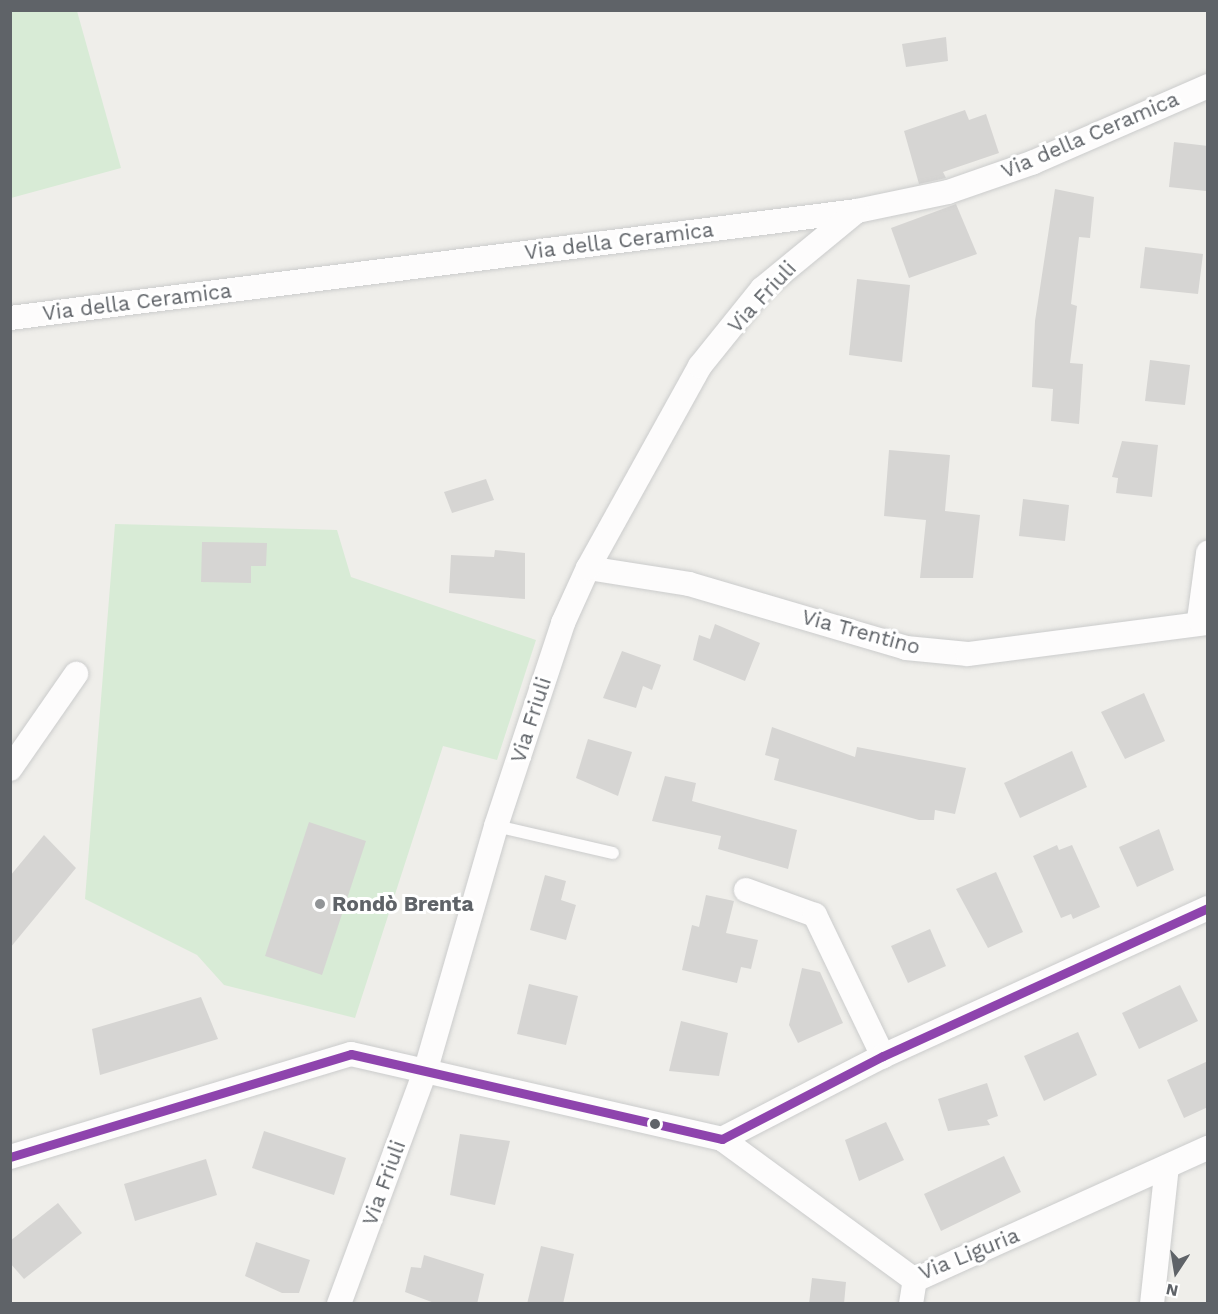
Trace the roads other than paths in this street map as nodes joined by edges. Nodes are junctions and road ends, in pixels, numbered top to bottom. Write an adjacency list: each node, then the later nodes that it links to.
1 (1208, 86): 2 (street, Via della Ceramica)
2 (858, 211): 3 (street, Via della Ceramica); 5 (street, Via Friuli)
3 (10, 318)
4 (1208, 553): 6 (street)
5 (588, 568): 6 (street, Via Trentino); 9 (street, Via Friuli)
6 (1203, 622)
7 (76, 674): 8 (street)
8 (10, 769)
9 (496, 826): 10 (lane); 14 (street, Via Friuli)
10 (613, 853)
11 (746, 890): 13 (street)
12 (1208, 908): 13 (street)
13 (883, 1056): 15 (street)
14 (426, 1069): 15 (street); 17 (street); 20 (street, Via Friuli)
15 (722, 1139): 19 (street, Via Liguria)
16 (1208, 1148): 18 (street, Via Liguria)
17 (10, 1157)
18 (1167, 1167): 19 (street, Via Liguria); 21 (street)
19 (913, 1292)
20 (339, 1304)
21 (1152, 1304)

